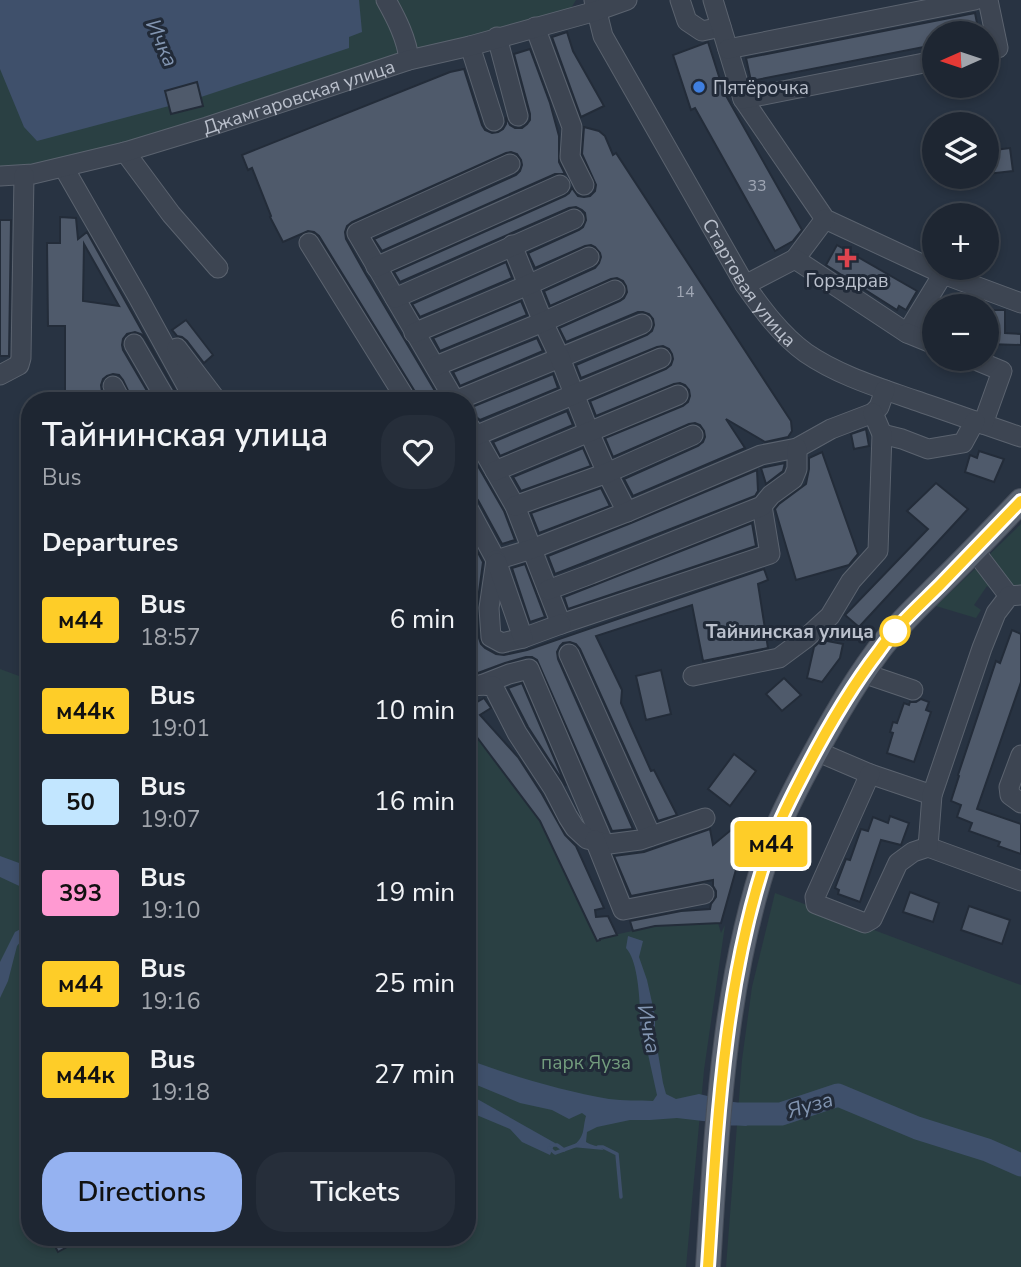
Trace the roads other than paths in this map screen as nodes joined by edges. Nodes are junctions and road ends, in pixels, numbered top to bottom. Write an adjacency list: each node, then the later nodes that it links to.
1 (386, 0): 14 (street)
2 (627, 0): 7 (street, Джамгаровская улица)
3 (680, 0): 10 (street)
4 (713, 0): 10 (street)
5 (975, 0): 13 (street)
6 (988, 0): 8 (street)
7 (595, 5): 9 (street, Джамгаровская улица); 38 (street, Стартовая улица)
8 (992, 21)
9 (535, 27): 11 (street, Джамгаровская улица); 25 (street)
10 (721, 27): 13 (street)
11 (496, 37): 12 (street, Джамгаровская улица); 17 (street)
12 (470, 46): 14 (street, Джамгаровская улица); 18 (street)
13 (728, 49): 16 (street)
14 (409, 60): 19 (street, Джамгаровская улица)
15 (922, 63): 16 (street)
16 (743, 99): 27 (street)
17 (518, 116)
18 (494, 121)
19 (125, 152): 21 (street, Джамгаровская улица); 34 (street)
20 (510, 164): 33 (street)
21 (64, 168): 22 (street, Джамгаровская улица); 55 (street)
22 (24, 175): 23 (street, Джамгаровская улица); 52 (street)
23 (0, 176)
24 (560, 185): 33 (street)
25 (584, 186)
26 (574, 219): 29 (street)
27 (825, 219): 31 (street); 32 (street)
28 (309, 243): 56 (street)
29 (512, 245): 37 (street); 40 (street)
30 (589, 257): 37 (street)
31 (795, 259): 38 (street); 45 (street)
32 (922, 264)
33 (376, 267): 40 (street)
34 (218, 268)
35 (939, 280): 45 (street)
36 (959, 280): 41 (street)
37 (528, 285): 42 (street); 44 (street)
38 (745, 285): 53 (street, Стартовая улица)
39 (615, 290): 42 (street)
40 (395, 298): 44 (street)
41 (1021, 303)
42 (543, 322): 48 (street); 50 (street)
43 (642, 324): 48 (street)
44 (414, 333): 50 (street)
45 (907, 333): 46 (street)
46 (922, 339)
47 (134, 344): 54 (street)
48 (560, 358): 58 (street); 59 (street)
49 (661, 358): 59 (street)
50 (436, 366): 57 (street)
51 (1012, 373): 62 (street)
52 (0, 375)
53 (885, 390): 61 (street); 62 (street, Стартовая улица)
54 (162, 392)
55 (200, 392)
56 (401, 392)
57 (450, 392)
58 (476, 392)
59 (574, 395): 63 (street); 64 (street)
60 (678, 395): 64 (street)
61 (873, 413): 65 (street); 69 (street)
62 (979, 422): 65 (street); 67 (street, Стартовая улица)
63 (476, 427)
64 (589, 432): 70 (street); 71 (street)
65 (882, 434): 86 (street)
66 (693, 435): 71 (street)
67 (1021, 437)
68 (476, 439): 70 (street)
69 (797, 448): 74 (street); 75 (street)
70 (495, 471): 73 (street)
71 (607, 473): 73 (street); 75 (street)
72 (1021, 501): 78 (main road)
73 (515, 506): 77 (street)
74 (762, 506): 80 (street); 82 (street)
75 (627, 512): 77 (street)
76 (476, 523): 79 (street)
77 (532, 550): 79 (street); 80 (street)
78 (974, 550): 81 (street); 85 (main road)
79 (496, 560): 83 (street); 83 (street)
80 (548, 590): 82 (street)
81 (1015, 596): 93 (street)
82 (561, 624): 83 (street)
83 (523, 638)
84 (569, 654): 96 (street)
85 (863, 673): 89 (street); 90 (main road)
86 (693, 676)
87 (476, 685): 97 (street)
88 (476, 686): 97 (street)
89 (913, 690)
90 (816, 751): 92 (street); 101 (main road)
91 (1021, 755): 94 (street)
92 (870, 774): 93 (street); 98 (street)
93 (932, 795): 98 (street)
94 (1021, 803)
95 (705, 818): 96 (street)
96 (651, 836): 97 (street)
97 (598, 841): 100 (street)
98 (928, 847): 99 (street)
99 (1021, 880)
100 (704, 894)
101 (708, 1267)

